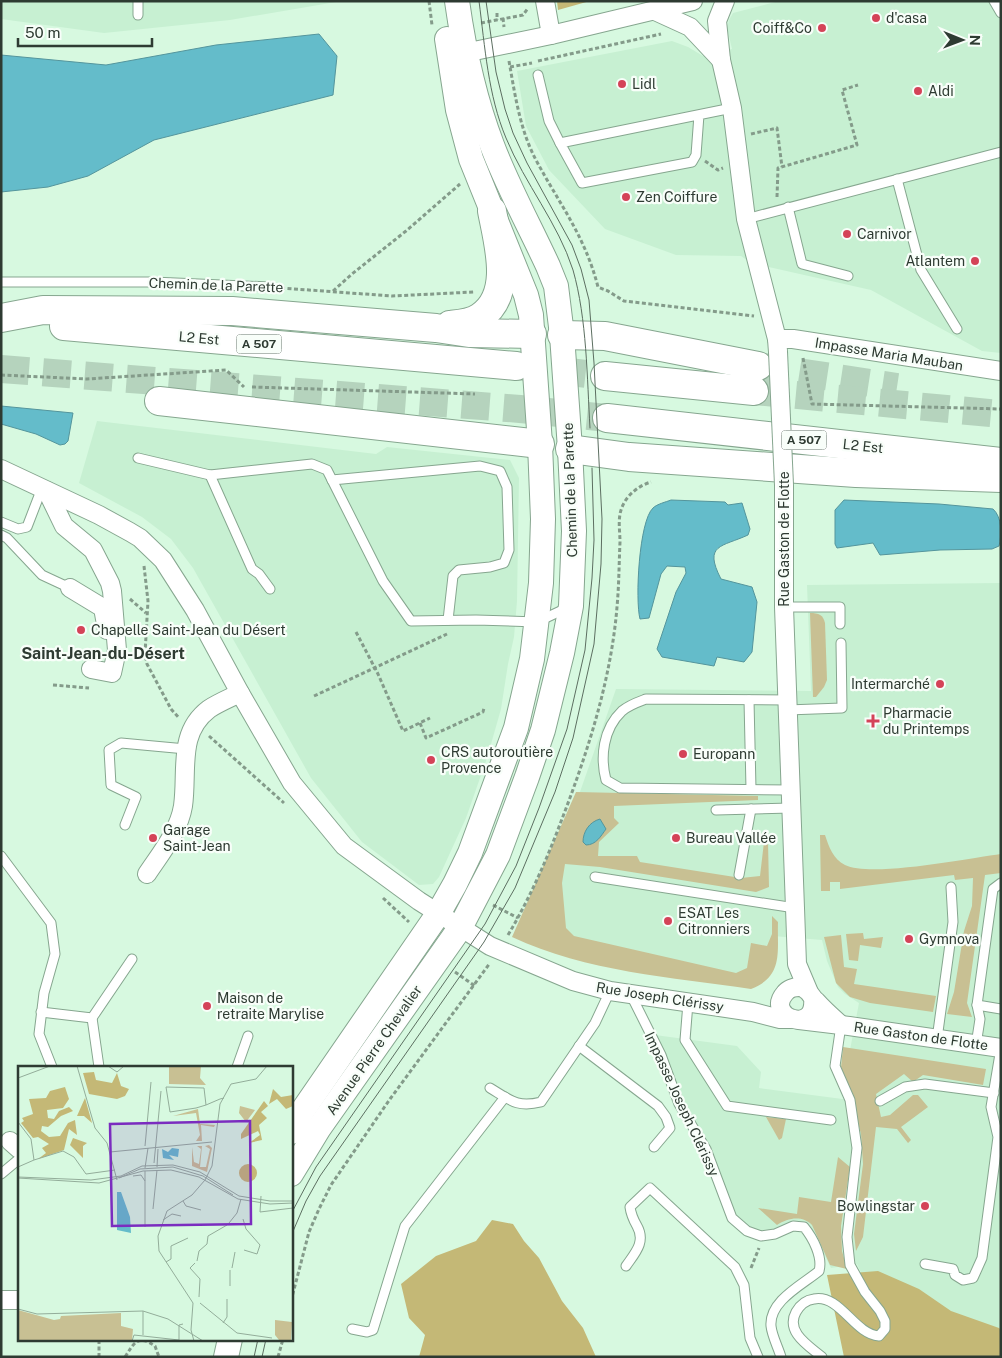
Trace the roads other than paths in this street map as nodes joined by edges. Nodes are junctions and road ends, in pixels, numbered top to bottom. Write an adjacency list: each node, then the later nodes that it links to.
1 (138, 1): 10 (lane)
2 (442, 1): 12 (street)
3 (457, 1): 12 (street)
4 (545, 1): 11 (street)
5 (693, 1): 8 (street)
6 (725, 1): 13 (street, Rue Gaston de Flotte)
7 (994, 1): 9 (lane)
8 (655, 11): 11 (street); 13 (street)
9 (1001, 13)
10 (138, 15)
11 (551, 35): 12 (street)
12 (457, 54): 21 (street, Chemin de la Parette); 30 (street, Chemin de la Parette)
13 (721, 60): 15 (street, Rue Gaston de Flotte)
14 (538, 76): 17 (lane)
15 (732, 108): 16 (lane); 22 (street, Rue Gaston de Flotte)
16 (699, 115): 17 (lane); 17 (lane)
17 (560, 143)
18 (1001, 152): 19 (lane)
19 (897, 179): 20 (lane); 28 (lane)
20 (788, 207): 22 (lane); 23 (lane)
21 (492, 211): 27 (highway); 29 (street, Chemin de la Parette)
22 (746, 219): 31 (street, Rue Gaston de Flotte)
23 (848, 276)
24 (1, 282): 25 (lane, Chemin de la Parette)
25 (269, 287)
26 (1, 319): 27 (highway); 32 (highway, L2 Est / A 507)
27 (436, 328): 29 (highway)
28 (957, 329)
29 (532, 334): 30 (street); 37 (street, Chemin de la Parette)
30 (562, 335): 31 (highway); 38 (street, Chemin de la Parette)
31 (767, 362): 33 (street, Impasse Maria Mauban); 34 (highway); 52 (street, Rue Gaston de Flotte, bridge)
32 (516, 366)
33 (1001, 371)
34 (605, 376)
35 (158, 401): 37 (highway)
36 (607, 418): 40 (highway, L2 Est / A 507)
37 (540, 444): 38 (street); 54 (street, Chemin de la Parette)
38 (570, 449): 43 (highway); 51 (street, Chemin de la Parette)
39 (138, 458): 42 (lane)
40 (1001, 462)
41 (1, 469): 45 (street)
42 (210, 475): 44 (lane); 50 (lane)
43 (1001, 478)
44 (332, 480): 53 (lane); 53 (lane)
45 (45, 490): 46 (lane); 57 (street); 59 (street)
46 (1, 522)
47 (4, 536): 48 (lane); 49 (lane)
48 (1, 546)
49 (70, 588): 57 (street)
50 (270, 589)
51 (571, 606): 54 (lane); 77 (street, Chemin de la Parette)
52 (784, 607): 55 (lane); 61 (street, Rue Gaston de Flotte)
53 (448, 620): 54 (lane)
54 (537, 622): 76 (street, Chemin de la Parette)
55 (840, 624)
56 (840, 643): 61 (lane)
57 (117, 650): 58 (street)
58 (91, 669)
59 (240, 693): 62 (street); 76 (street)
60 (749, 700): 61 (lane); 63 (lane); 63 (lane)
61 (787, 705): 64 (street, Rue Gaston de Flotte)
62 (186, 749): 68 (lane); 70 (street)
63 (750, 789): 64 (lane)
64 (790, 790): 65 (street, Rue Gaston de Flotte)
65 (791, 808): 66 (lane); 75 (street, Rue Gaston de Flotte)
66 (751, 809): 67 (lane); 71 (lane)
67 (716, 810)
68 (125, 824)
69 (1, 856): 87 (lane)
70 (147, 874)
71 (739, 875)
72 (595, 877): 75 (lane)
73 (1001, 883): 85 (lane)
74 (951, 887): 93 (lane)
75 (795, 908): 79 (street, Rue Gaston de Flotte)
76 (438, 914): 77 (street); 105 (street, Avenue Pierre Chevalier)
77 (460, 928): 80 (street, Rue Joseph Clérissy); 108 (street, Avenue Pierre Chevalier)
78 (132, 959): 89 (lane)
79 (798, 964): 82 (street, Rue Gaston de Flotte); 83 (street, Rue Gaston de Flotte)
80 (610, 991): 81 (street, Rue Joseph Clérissy); 95 (lane)
81 (631, 994): 84 (street, Rue Joseph Clérissy); 118 (lane, Impasse Joseph Clérissy)
82 (784, 994): 83 (street); 88 (street); 90 (street)
83 (811, 994): 90 (street); 91 (street, Rue Gaston de Flotte)
84 (688, 1003): 88 (street, Rue Joseph Clérissy); 104 (lane)
85 (976, 1005): 86 (lane); 94 (lane)
86 (1001, 1009)
87 (41, 1012): 89 (lane); 97 (lane)
88 (753, 1012): 90 (street, Rue Joseph Clérissy)
89 (92, 1018): 98 (lane)
90 (795, 1020): 91 (street, Rue Gaston de Flotte)
91 (841, 1025): 93 (street, Rue Gaston de Flotte); 119 (lane)
92 (248, 1036): 99 (lane)
93 (937, 1039): 94 (street, Rue Gaston de Flotte)
94 (976, 1045): 96 (street, Rue Gaston de Flotte)
95 (579, 1046): 102 (lane); 106 (lane)
96 (1001, 1048): 101 (lane)
97 (52, 1066)
98 (98, 1066)
99 (237, 1066)
100 (490, 1088): 102 (lane)
101 (994, 1093): 103 (lane); 110 (lane)
102 (505, 1097): 114 (lane)
103 (880, 1101)
104 (831, 1120)
105 (292, 1130)
106 (654, 1147)
107 (18, 1160): 109 (lane)
108 (292, 1172)
109 (1, 1174)
110 (925, 1264)
111 (626, 1266): 117 (lane)
112 (1, 1300): 113 (street)
113 (18, 1300)
114 (352, 1329)
115 (230, 1340): 116 (street)
116 (226, 1357)
117 (758, 1357)
118 (781, 1357)
119 (822, 1357)

